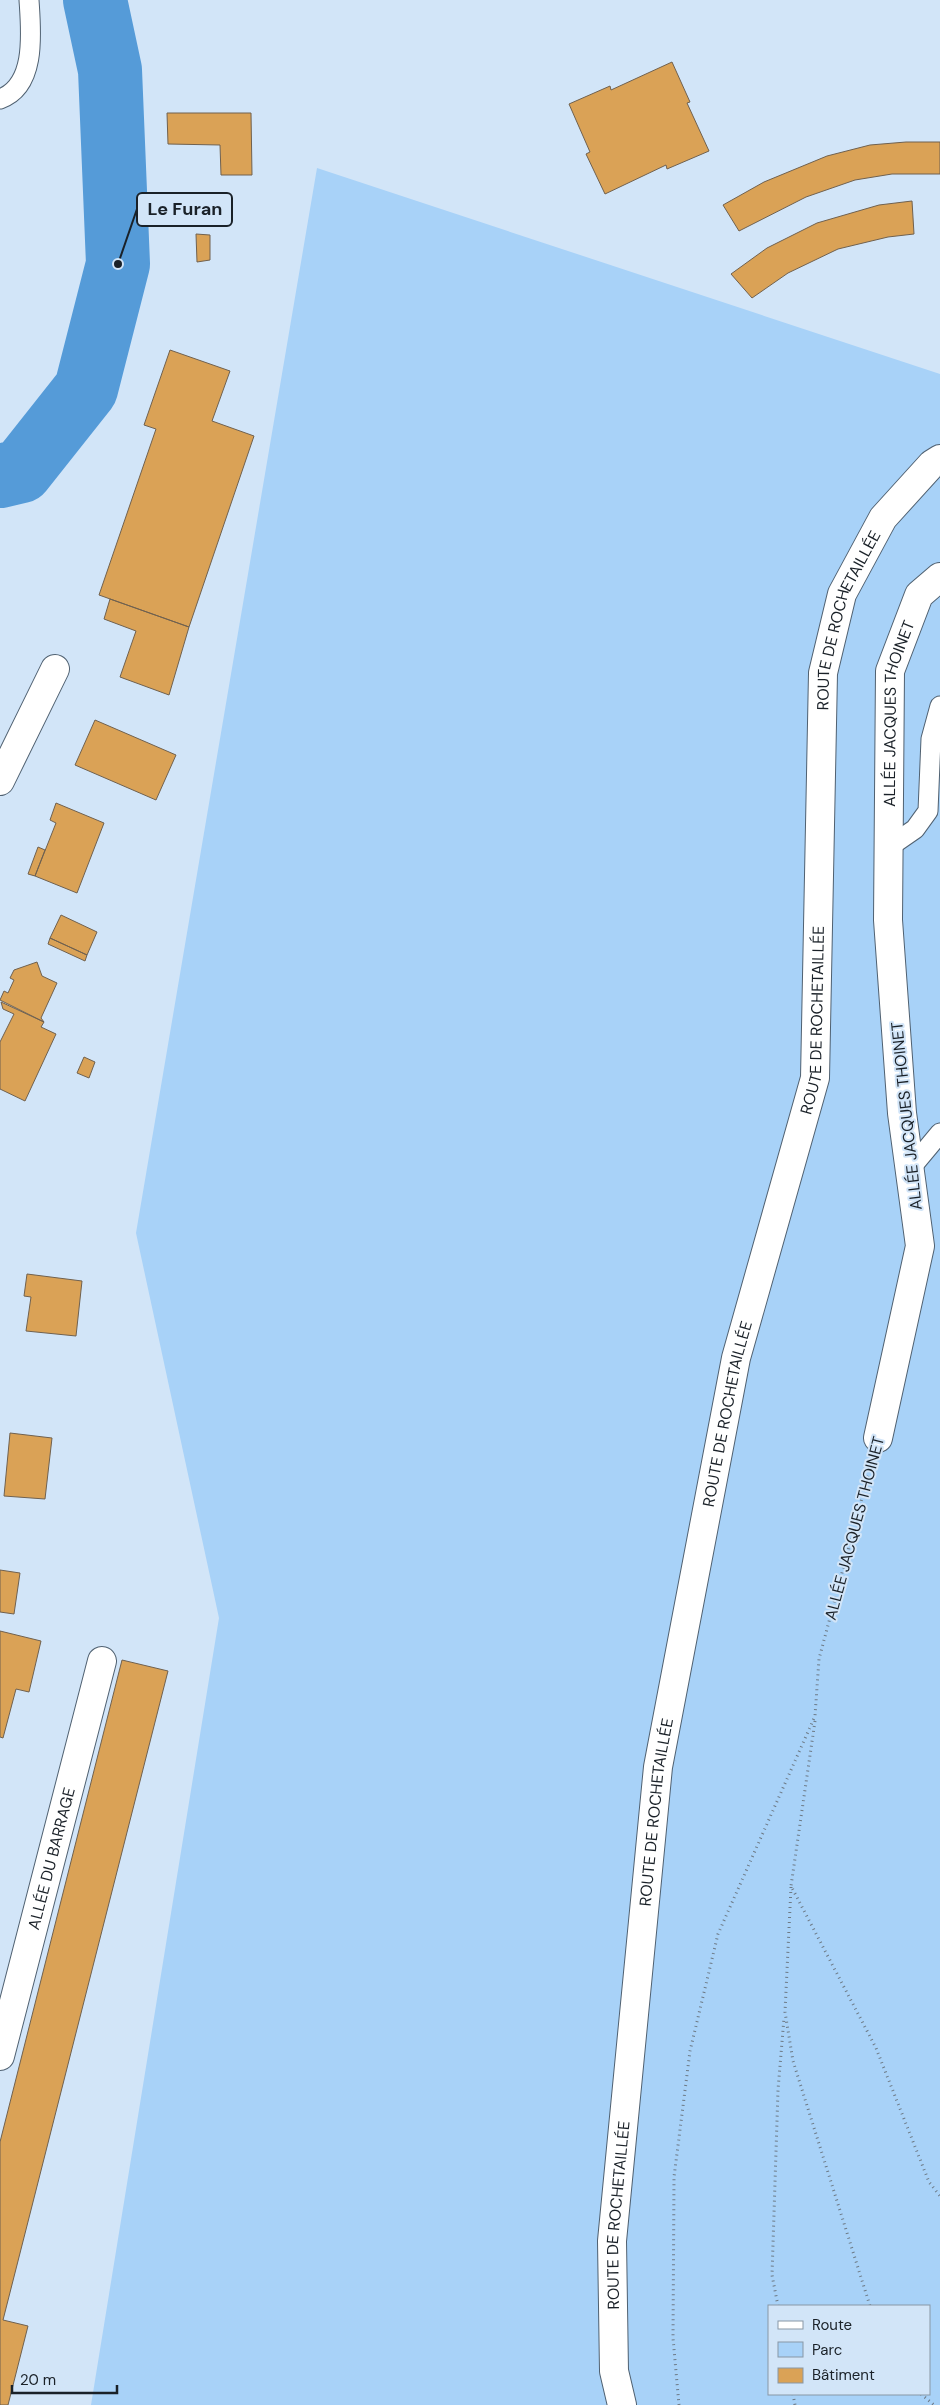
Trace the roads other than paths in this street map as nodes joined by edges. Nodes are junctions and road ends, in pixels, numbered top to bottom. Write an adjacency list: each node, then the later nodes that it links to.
1 (29, 0): 2 (lane)
2 (0, 99)
3 (940, 459): 14 (main road, ROUTE DE ROCHETAILLÉE)
4 (940, 577): 8 (main road, ALLÉE JACQUES THOINET)
5 (55, 669): 7 (main road)
6 (940, 706): 8 (lane)
7 (0, 780)
8 (889, 847): 10 (main road, ALLÉE JACQUES THOINET)
9 (940, 1133): 10 (lane)
10 (910, 1170): 11 (main road, ALLÉE JACQUES THOINET)
11 (878, 1438)
12 (102, 1661): 13 (main road, ALLÉE DU BARRAGE)
13 (0, 2056)
14 (622, 2405)

